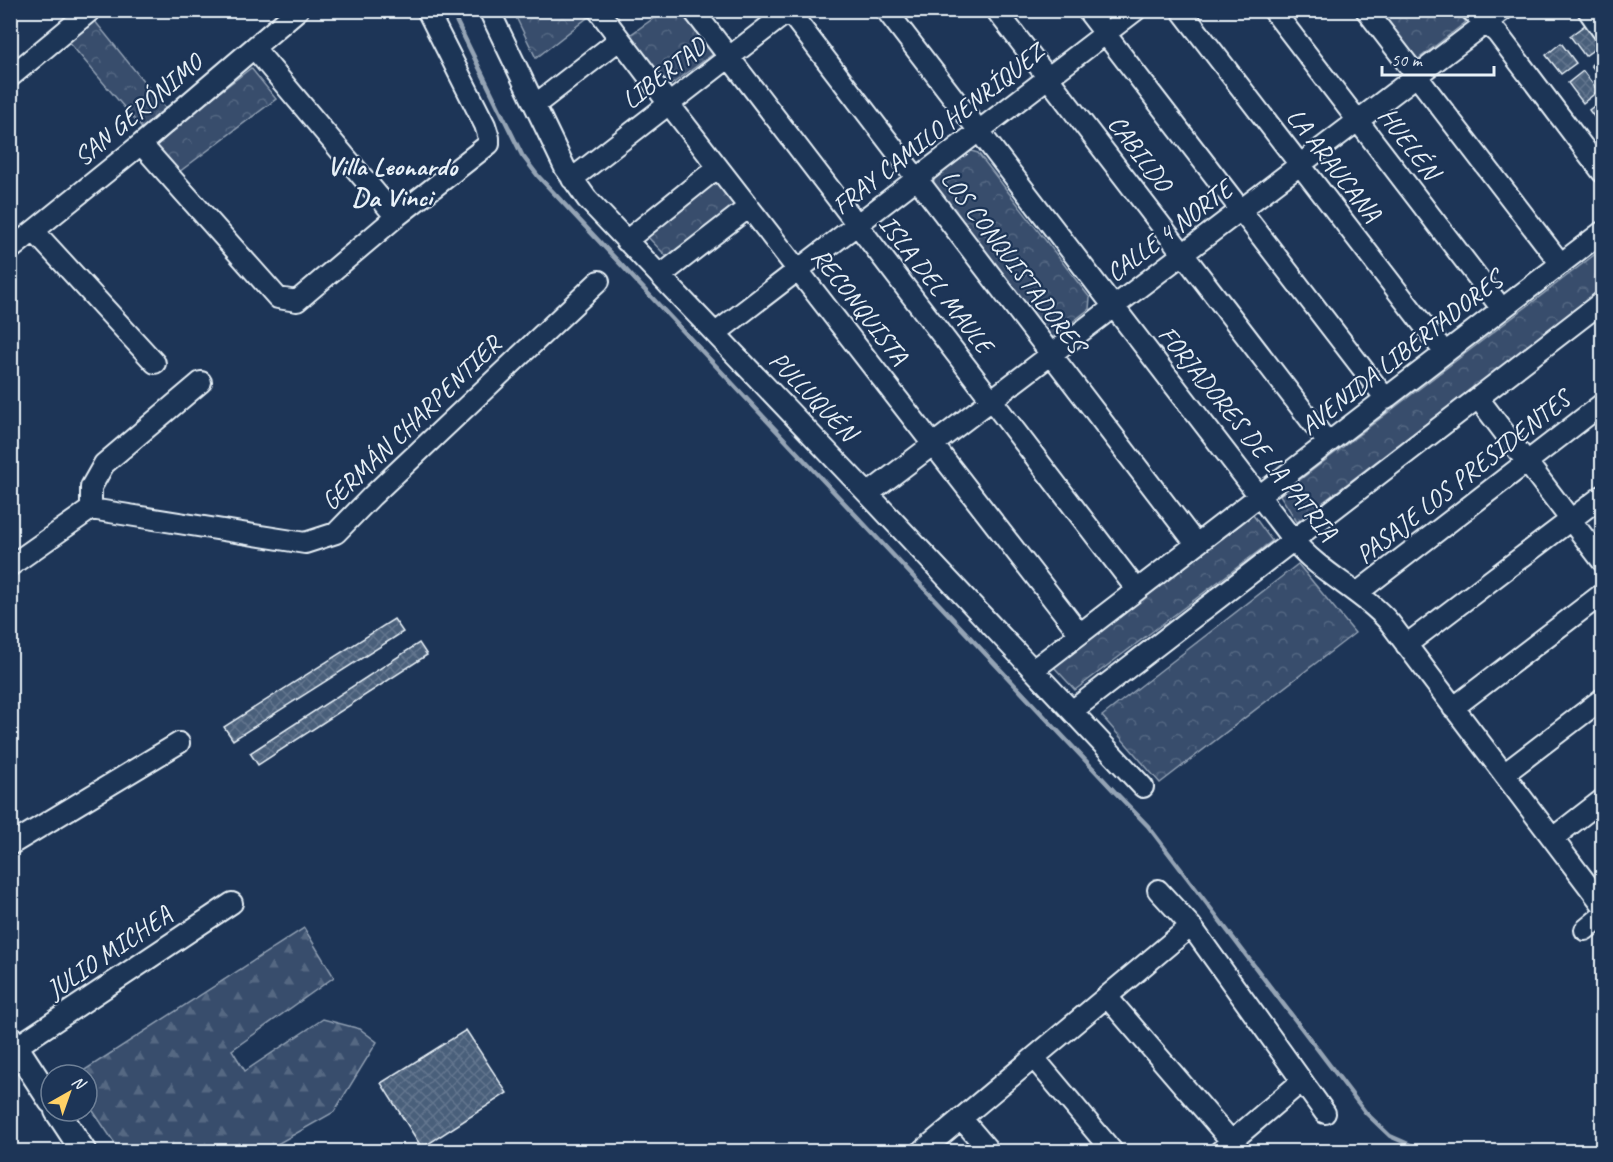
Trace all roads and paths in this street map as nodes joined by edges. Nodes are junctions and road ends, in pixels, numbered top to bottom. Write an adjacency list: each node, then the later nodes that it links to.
1 (91, 10): 24 (street)
2 (298, 10): 21 (street, SAN GERÓNIMO)
3 (427, 10): 38 (street)
4 (489, 10): 27 (street, PULLUQUÉN)
5 (598, 10): 20 (street, RECONQUISTA)
6 (693, 10): 22 (street, ISLA DEL MAULE)
7 (886, 10): 29 (street, FORJADORES DE LA PATRIA)
8 (996, 10): 25 (street, CABILDO)
9 (1087, 10): 19 (street)
10 (1136, 10): 19 (street, FRAY CAMILO HENRÍQUEZ)
11 (1181, 10): 31 (street, LA ARAUCANA)
12 (1273, 10): 28 (street, HUELÉN)
13 (1366, 10): 23 (street)
14 (1503, 10): 17 (street, CALLE 4 NORTE)
15 (1588, 10): 18 (street)
16 (789, 11): 22 (street, LIBERTAD); 35 (street, LOS CONQUISTADORES)
17 (1478, 17): 23 (street, CALLE 4 NORTE); 33 (street)
18 (1602, 30)
19 (1105, 34): 25 (street, FRAY CAMILO HENRÍQUEZ); 37 (street)
20 (620, 39): 26 (street, RECONQUISTA); 27 (street)
21 (254, 48): 30 (street, SAN GERÓNIMO); 38 (street)
22 (729, 57): 26 (street, LIBERTAD); 39 (street, ISLA DEL MAULE)
23 (1417, 76): 28 (street, CALLE 4 NORTE); 45 (street)
24 (10, 77)
25 (1048, 78): 29 (street, FRAY CAMILO HENRÍQUEZ); 44 (street, CABILDO)
26 (669, 104): 32 (street, RECONQUISTA); 34 (street, LIBERTAD)
27 (535, 105): 34 (street, PULLUQUÉN)
28 (1358, 121): 31 (street, CALLE 4 NORTE); 51 (street, HUELÉN)
29 (979, 131): 35 (street, FRAY CAMILO HENRÍQUEZ); 50 (street, FORJADORES DE LA PATRIA)
30 (141, 144): 38 (street); 40 (street, SAN GERÓNIMO)
31 (1300, 165): 37 (street, CALLE 4 NORTE); 53 (street, LA ARAUCANA)
32 (718, 167): 36 (street, RECONQUISTA); 42 (street)
33 (1602, 172)
34 (572, 179): 42 (street, PULLUQUÉN)
35 (917, 179): 39 (street, FRAY CAMILO HENRÍQUEZ); 54 (street, LOS CONQUISTADORES)
36 (749, 207): 46 (street, RECONQUISTA); 47 (street)
37 (1240, 210): 44 (street, CALLE 4 NORTE); 58 (street)
38 (396, 217)
39 (857, 225): 46 (street, FRAY CAMILO HENRÍQUEZ); 59 (street, ISLA DEL MAULE)
40 (34, 231): 43 (street, SAN GERÓNIMO); 55 (street)
41 (1602, 232): 45 (street, AVENIDA LIBERTADORES)
42 (626, 241): 47 (street, PULLUQUÉN)
43 (10, 250)
44 (1183, 254): 50 (street, CALLE 4 NORTE); 61 (street, CABILDO)
45 (1561, 264): 51 (street, AVENIDA LIBERTADORES)
46 (798, 270): 52 (street, FRAY CAMILO HENRÍQUEZ); 62 (street, RECONQUISTA)
47 (660, 276): 52 (street, PULLUQUÉN)
48 (599, 281): 67 (street, GERMÁN CHARPENTIER)
49 (1602, 302): 57 (street)
50 (1114, 307): 54 (street, CALLE 4 NORTE); 65 (street, FORJADORES DE LA PATRIA)
51 (1502, 309): 53 (street, AVENIDA LIBERTADORES)
52 (716, 333): 64 (street, PULLUQUÉN)
53 (1445, 353): 58 (street, AVENIDA LIBERTADORES)
54 (1051, 355): 59 (street, CALLE 4 NORTE); 70 (street, LOS CONQUISTADORES)
55 (155, 363)
56 (201, 382): 67 (street)
57 (1478, 398): 63 (street); 69 (street)
58 (1386, 399): 61 (street, AVENIDA LIBERTADORES)
59 (992, 400): 62 (street, CALLE 4 NORTE); 73 (street, ISLA DEL MAULE)
60 (1602, 404): 63 (street, PASAJE LOS PRESIDENTES)
61 (1328, 443): 65 (street, AVENIDA LIBERTADORES)
62 (933, 444): 64 (street, CALLE 4 NORTE); 76 (street, RECONQUISTA)
63 (1527, 463): 68 (street); 74 (street, PASAJE LOS PRESIDENTES)
64 (868, 494): 78 (street, PULLUQUÉN)
65 (1259, 496): 69 (street, FORJADORES DE LA PATRIA); 70 (street, AVENIDA LIBERTADORES)
66 (1602, 496): 68 (street)
67 (91, 509): 72 (street)
68 (1571, 520): 71 (street); 77 (street)
69 (1293, 540): 74 (street, FORJADORES DE LA PATRIA); 81 (street)
70 (1196, 544): 73 (street, AVENIDA LIBERTADORES)
71 (1602, 561)
72 (10, 566)
73 (1137, 590): 76 (street, AVENIDA LIBERTADORES)
74 (1357, 593): 77 (street, FORJADORES DE LA PATRIA)
75 (1602, 594): 80 (street)
76 (1080, 634): 78 (street, AVENIDA LIBERTADORES)
77 (1406, 645): 80 (street, FORJADORES DE LA PATRIA)
78 (1033, 670): 81 (street, PULLUQUÉN)
79 (1602, 699): 83 (street)
80 (1453, 708): 83 (street, FORJADORES DE LA PATRIA)
81 (1072, 711): 84 (street, PULLUQUÉN)
82 (178, 742): 87 (street)
83 (1504, 774): 86 (street, FORJADORES DE LA PATRIA)
84 (1143, 787)
85 (1602, 800): 86 (street)
86 (1553, 838): 90 (street, FORJADORES DE LA PATRIA)
87 (10, 845)
88 (1158, 890): 92 (street)
89 (232, 903): 95 (street, JULIO MICHEA)
90 (1602, 904)
91 (1602, 916): 93 (street)
92 (1191, 926): 94 (street); 97 (street)
93 (1586, 930)
94 (1108, 998): 96 (street); 102 (street)
95 (13, 1043): 98 (main road)
96 (1034, 1058): 100 (street); 106 (street)
97 (1302, 1081): 99 (street); 102 (street)
98 (39, 1083)
99 (1325, 1113)
100 (962, 1118): 104 (street); 105 (street)
101 (63, 1123): 103 (main road)
102 (1225, 1146)
103 (77, 1149)
104 (921, 1152)
105 (990, 1152)
106 (1113, 1152)

